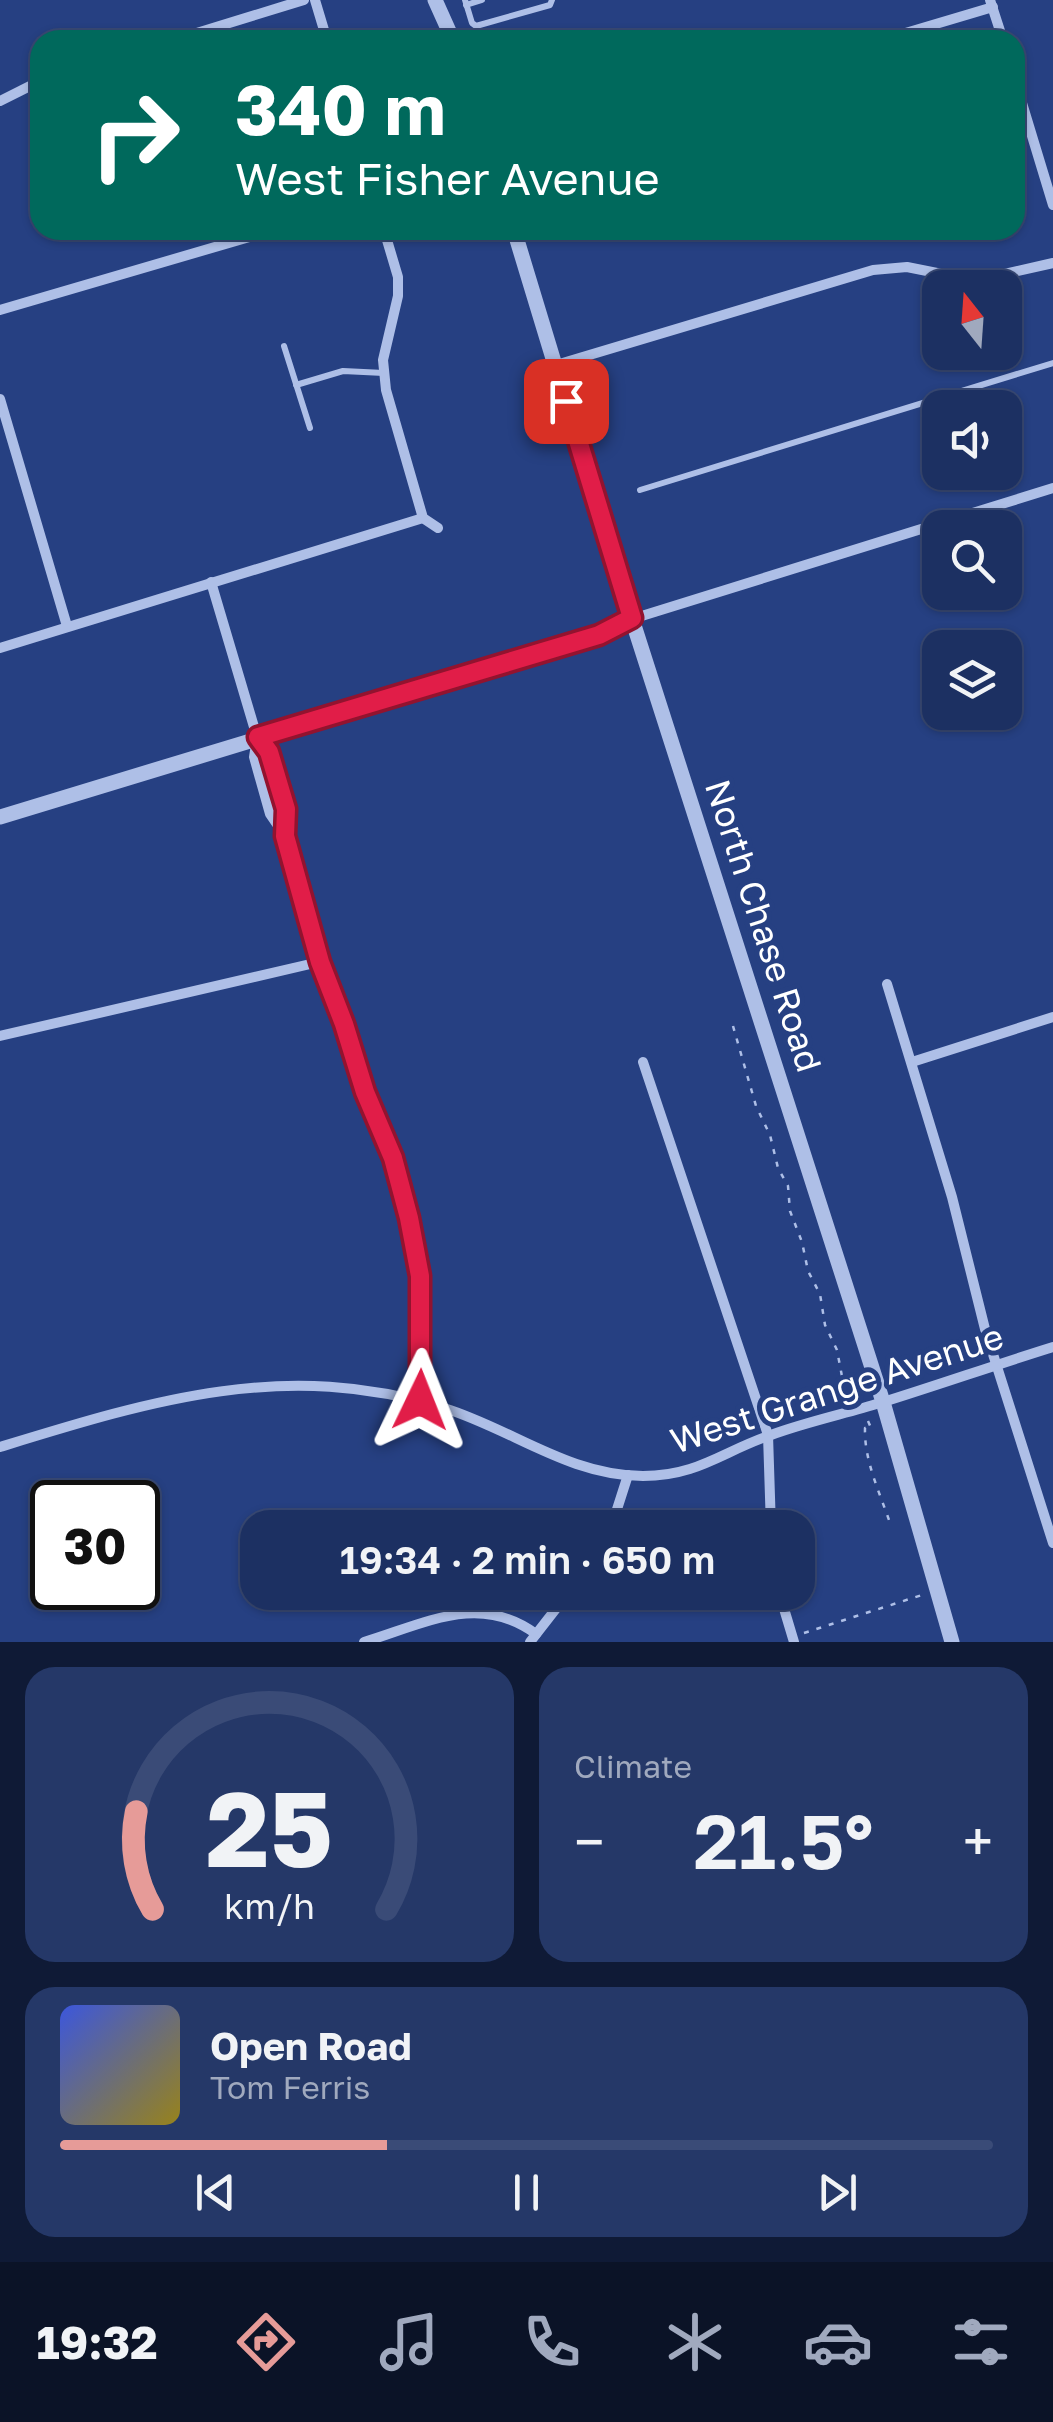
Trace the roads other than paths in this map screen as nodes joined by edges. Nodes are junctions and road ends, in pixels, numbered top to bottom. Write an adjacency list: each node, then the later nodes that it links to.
1 (304, 0): 8 (street)
2 (316, 0): 9 (street)
3 (436, 0): 10 (street)
4 (482, 0): 6 (lane)
5 (552, 0): 6 (lane)
6 (466, 2)
7 (992, 4): 11 (street); 12 (street)
8 (206, 30)
9 (325, 30)
10 (449, 30)
11 (913, 30)
12 (1000, 30)
13 (30, 86): 14 (street)
14 (0, 101)
15 (1025, 113): 16 (street)
16 (1053, 205)
17 (240, 240): 21 (street)
18 (387, 240): 25 (street)
19 (517, 240): 24 (street, North Chase Road)
20 (1053, 263): 24 (street)
21 (0, 310)
22 (284, 346): 26 (lane)
23 (1053, 364): 31 (lane)
24 (556, 365): 35 (street, North Chase Road)
25 (384, 374): 26 (lane); 32 (street)
26 (296, 385): 29 (lane)
27 (0, 399): 28 (street)
28 (4, 427): 36 (street)
29 (310, 428)
30 (1053, 488): 35 (street)
31 (640, 490)
32 (423, 518): 33 (street); 34 (street)
33 (438, 528)
34 (210, 582): 36 (street); 38 (street)
35 (632, 618): 38 (street); 49 (street, North Chase Road)
36 (67, 626): 37 (street)
37 (0, 648)
38 (258, 737): 39 (street); 40 (street)
39 (0, 817)
40 (320, 962): 43 (street); 48 (street)
41 (887, 984): 45 (street)
42 (1053, 1017): 45 (street)
43 (0, 1036)
44 (643, 1062): 50 (street)
45 (912, 1062): 47 (street)
46 (1053, 1348): 47 (street, West Grange Avenue)
47 (997, 1365): 49 (street, West Grange Avenue); 55 (street)
48 (420, 1400): 51 (street, West Grange Avenue); 52 (street, West Grange Avenue)
49 (883, 1402): 50 (street, West Grange Avenue); 62 (street, North Chase Road)
50 (768, 1436): 52 (street, West Grange Avenue); 54 (street)
51 (0, 1447)
52 (628, 1476): 53 (street)
53 (616, 1510)
54 (770, 1510)
55 (1053, 1543)
56 (555, 1610): 58 (street)
57 (785, 1610): 59 (street)
58 (533, 1638): 60 (street)
59 (794, 1639): 61 (street)
60 (364, 1642)
61 (776, 1642)
62 (952, 1642)

